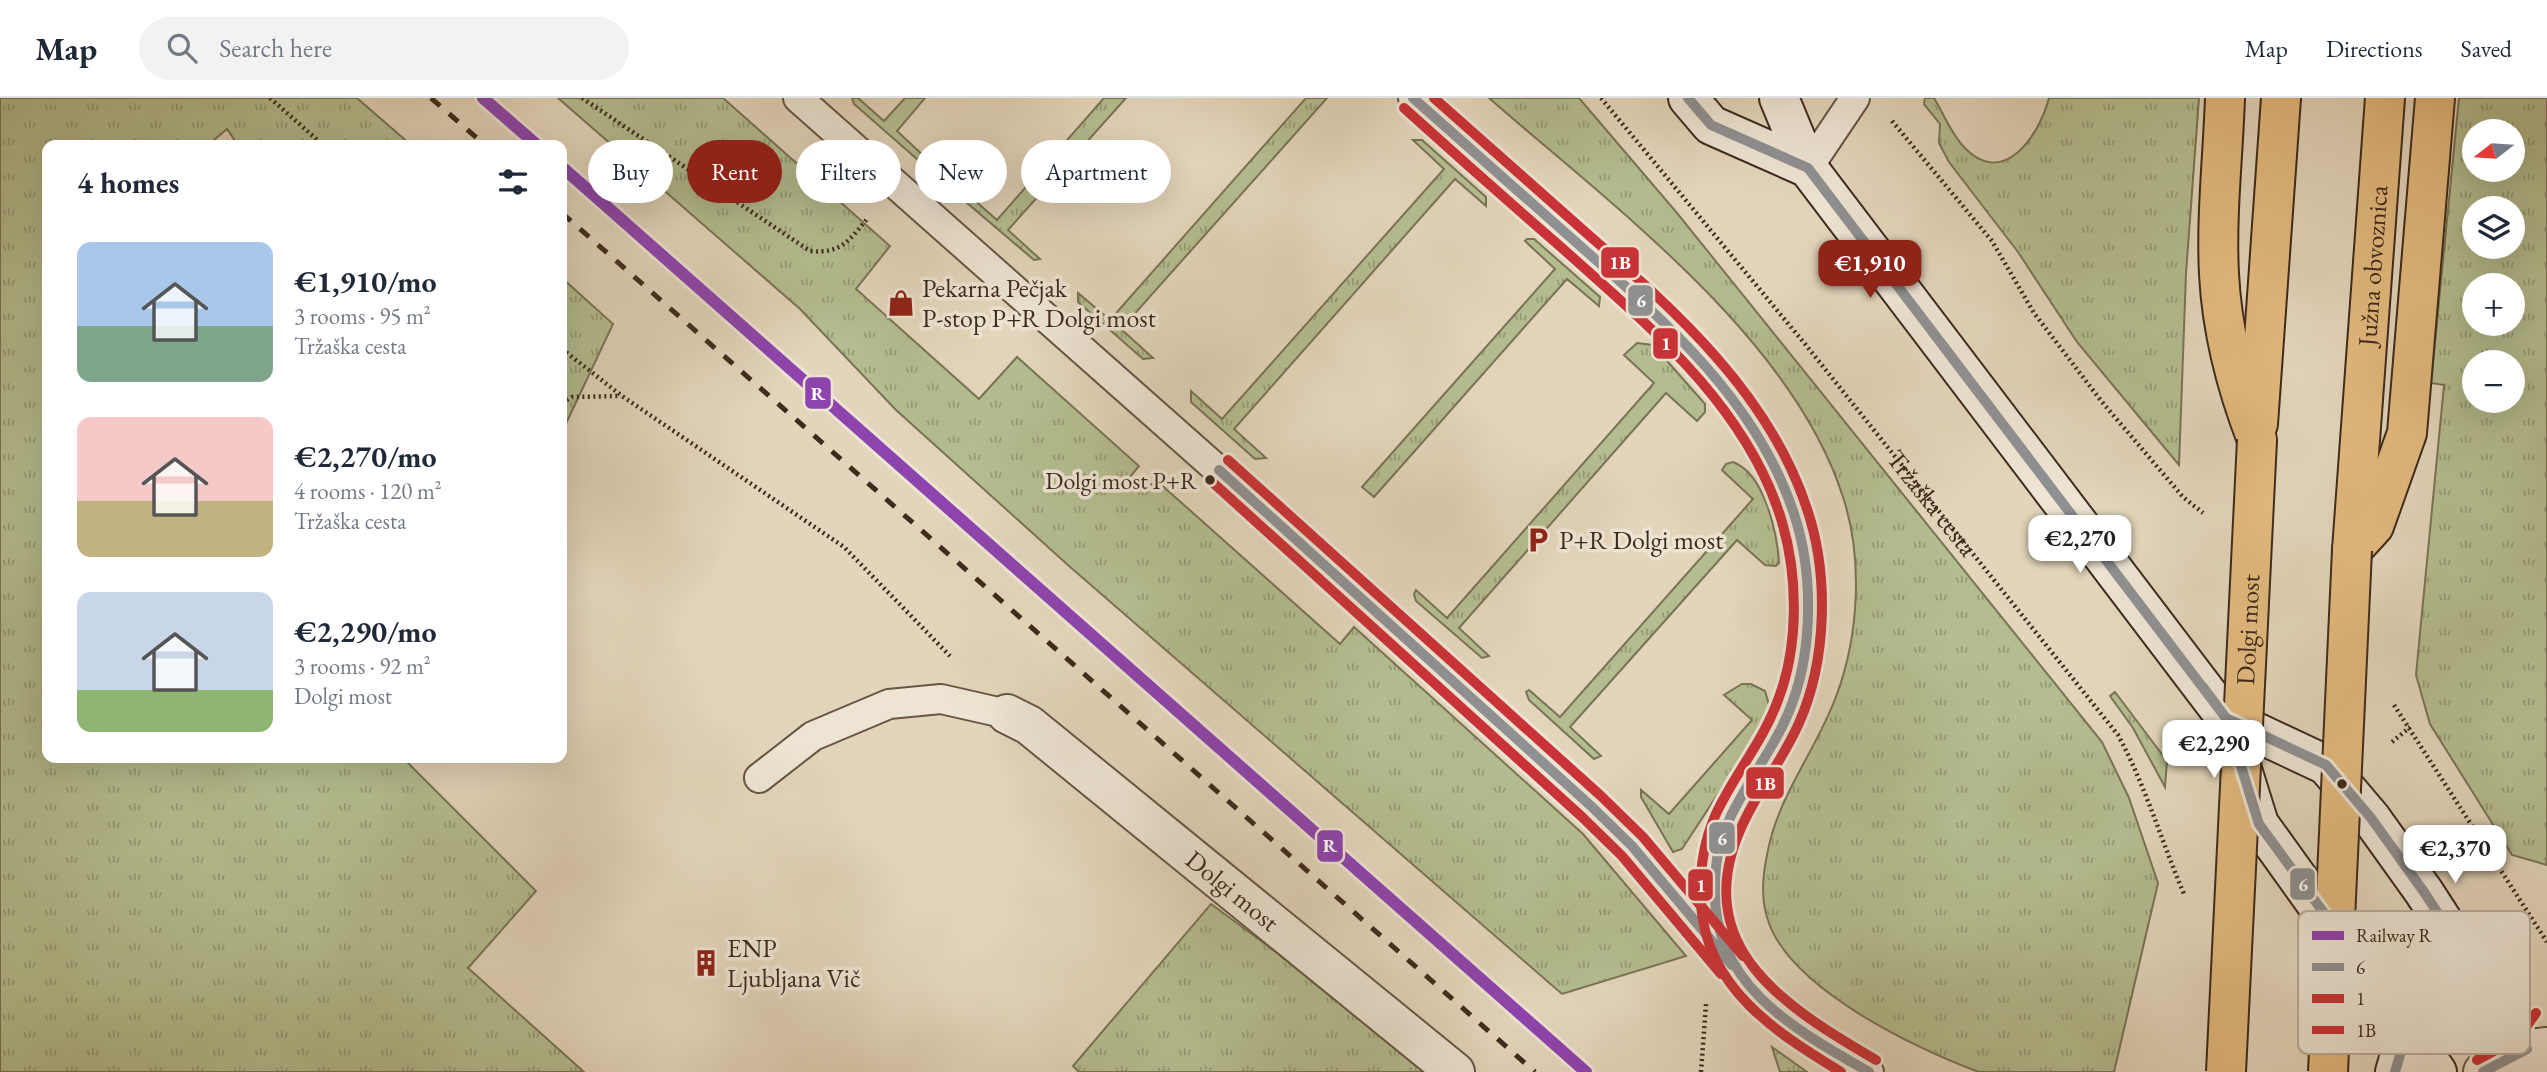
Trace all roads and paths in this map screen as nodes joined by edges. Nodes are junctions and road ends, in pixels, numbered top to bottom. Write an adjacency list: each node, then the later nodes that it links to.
1 (271, 98): 14 (path)
2 (582, 98): 16 (path)
3 (798, 98): 34 (lane)
4 (1413, 98): 34 (lane)
5 (1601, 98): 27 (path, Tržaška cesta)
6 (1688, 98): 15 (main road)
7 (1779, 98): 15 (main road)
8 (1855, 98): 15 (lane)
9 (2225, 98): 20 (highway)
10 (2281, 98): 20 (highway, Dolgi most)
11 (2385, 98): 22 (highway, Južna obvoznica)
12 (2435, 98): 22 (highway)
13 (1890, 118): 21 (path)
14 (317, 140)
15 (1808, 167): 25 (main road)
16 (871, 214)
17 (567, 353): 18 (path)
18 (622, 396): 19 (path); 24 (path)
19 (567, 400)
20 (2257, 440): 42 (highway, Dolgi most, bridge)
21 (2208, 517)
22 (2352, 550): 29 (highway, bridge)
23 (2389, 698): 31 (path)
24 (1007, 714): 26 (lane); 39 (main road, Dolgi most)
25 (2226, 718): 28 (main road); 30 (main road)
26 (759, 778)
27 (2192, 905)
28 (2323, 911)
29 (2335, 911)
30 (2438, 911)
31 (2527, 911)
32 (2530, 916): 33 (path)
33 (2547, 942)
34 (1733, 967): 40 (path); 41 (lane)
35 (2329, 1054): 43 (highway, bridge)
36 (2400, 1054): 44 (main road)
37 (2425, 1054): 45 (main road)
38 (2524, 1054): 46 (main road)
39 (1455, 1072)
40 (1702, 1072)
41 (1869, 1072)
42 (2226, 1072)
43 (2328, 1072)
44 (2395, 1072)
45 (2437, 1072)
46 (2483, 1072)

